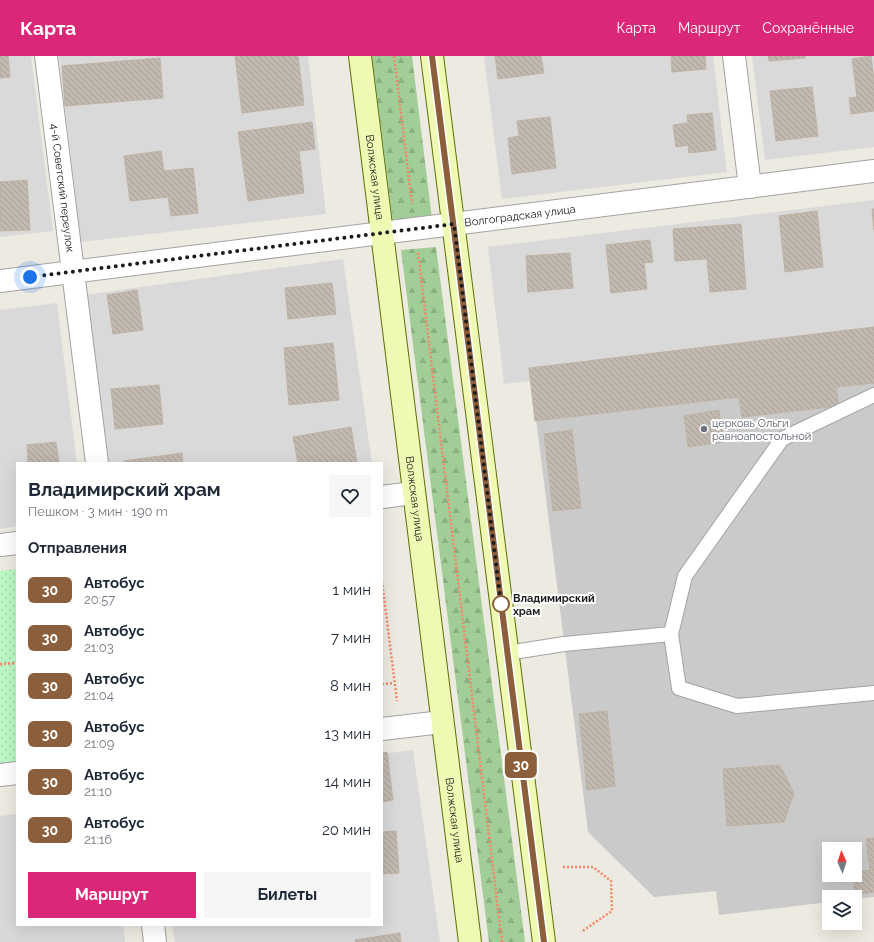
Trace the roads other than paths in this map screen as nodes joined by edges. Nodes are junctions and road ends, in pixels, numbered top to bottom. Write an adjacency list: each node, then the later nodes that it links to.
1 (46, 56): 9 (street, 4-й Советский переулок)
2 (360, 56): 8 (main road, Волжская улица)
3 (432, 56): 7 (main road)
4 (734, 56): 6 (street)
5 (874, 171): 6 (street, Волгоградская улица)
6 (750, 187): 7 (street, Волгоградская улица)
7 (454, 224): 8 (street, Волгоградская улица); 18 (main road)
8 (382, 233): 9 (street, Волгоградская улица); 13 (main road, Волжская улица)
9 (74, 272): 10 (street, Волгоградская улица); 12 (street, 4-й Советский переулок)
10 (0, 281)
11 (874, 395): 17 (lane)
12 (97, 462)
13 (413, 493): 14 (street); 20 (main road, Волжская улица)
14 (383, 497)
15 (16, 543): 16 (street)
16 (0, 545)
17 (671, 634): 18 (lane); 19 (lane)
18 (508, 653): 27 (main road)
19 (874, 692)
20 (442, 722): 21 (street); 26 (main road, Волжская улица)
21 (391, 728)
22 (16, 773): 23 (street)
23 (0, 775)
24 (153, 926): 25 (street)
25 (155, 942)
26 (470, 942)
27 (544, 942)

